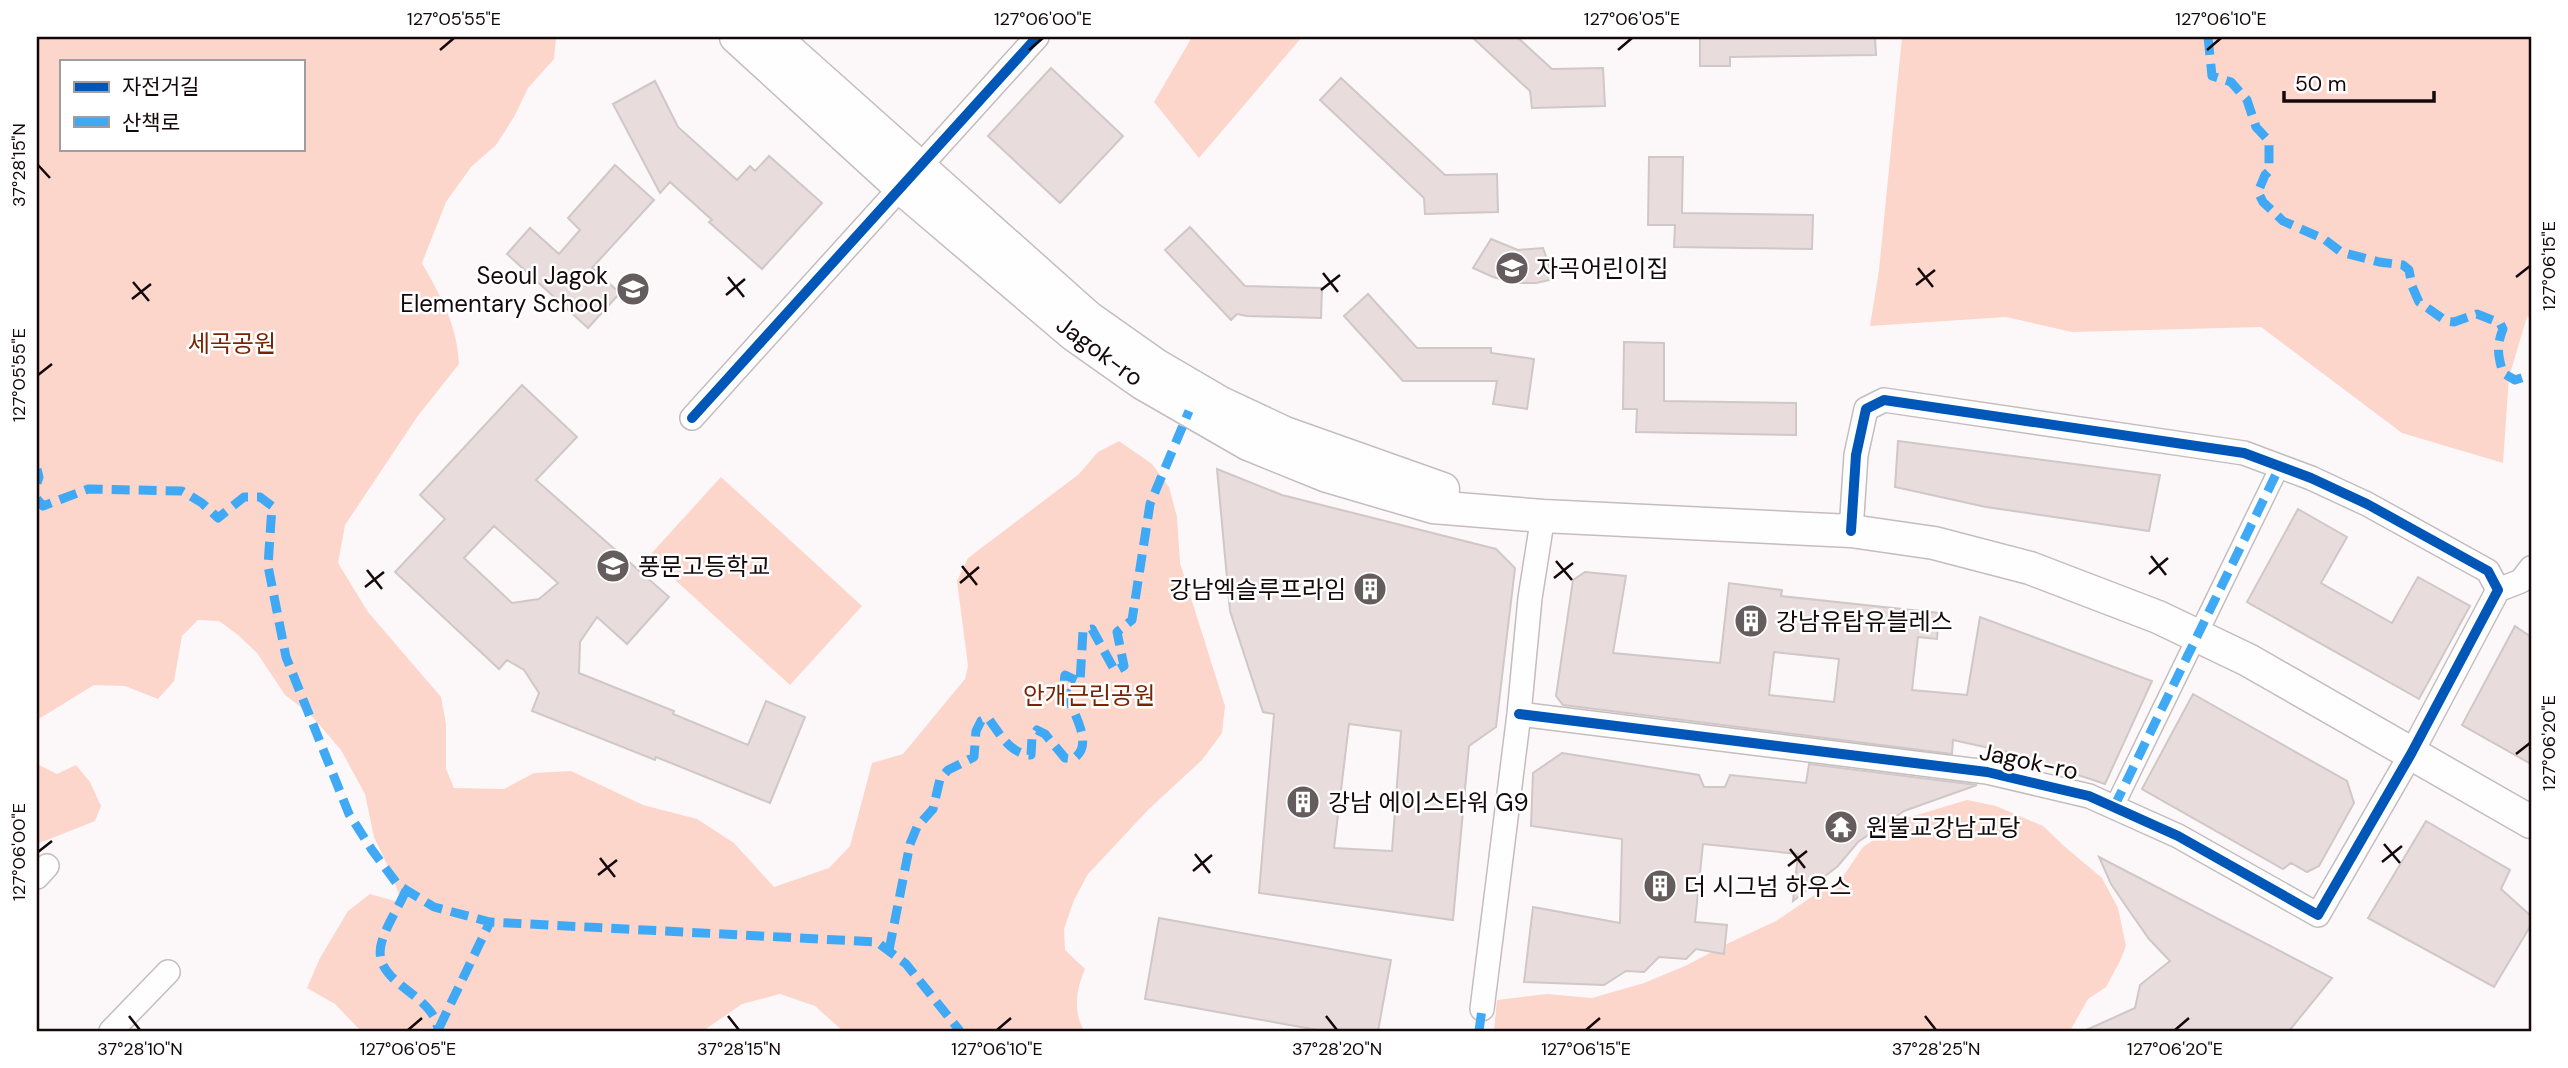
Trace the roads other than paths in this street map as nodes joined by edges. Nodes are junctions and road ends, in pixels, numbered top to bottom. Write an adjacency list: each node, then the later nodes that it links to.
1 (736, 37): 4 (main road, Jagok-ro)
2 (774, 37): 4 (main road, Jagok-ro)
3 (1037, 37): 4 (street)
4 (910, 177): 5 (street); 7 (main road, Jagok-ro)
5 (692, 418)
6 (2280, 466): 8 (street); 10 (street); 11 (street)
7 (1542, 516): 8 (main road, Jagok-ro); 12 (street)
8 (1851, 531): 11 (main road, Jagok-ro)
9 (2531, 568): 10 (street)
10 (2498, 590): 13 (street)
11 (2197, 635): 13 (main road, Jagok-ro); 14 (street)
12 (1519, 714): 14 (street, Jagok-ro); 17 (street)
13 (2411, 754): 14 (street, Jagok-ro); 15 (main road, Jagok-ro)
14 (2114, 807)
15 (2531, 822)
16 (168, 972): 18 (street)
17 (1482, 1010)
18 (111, 1031)

